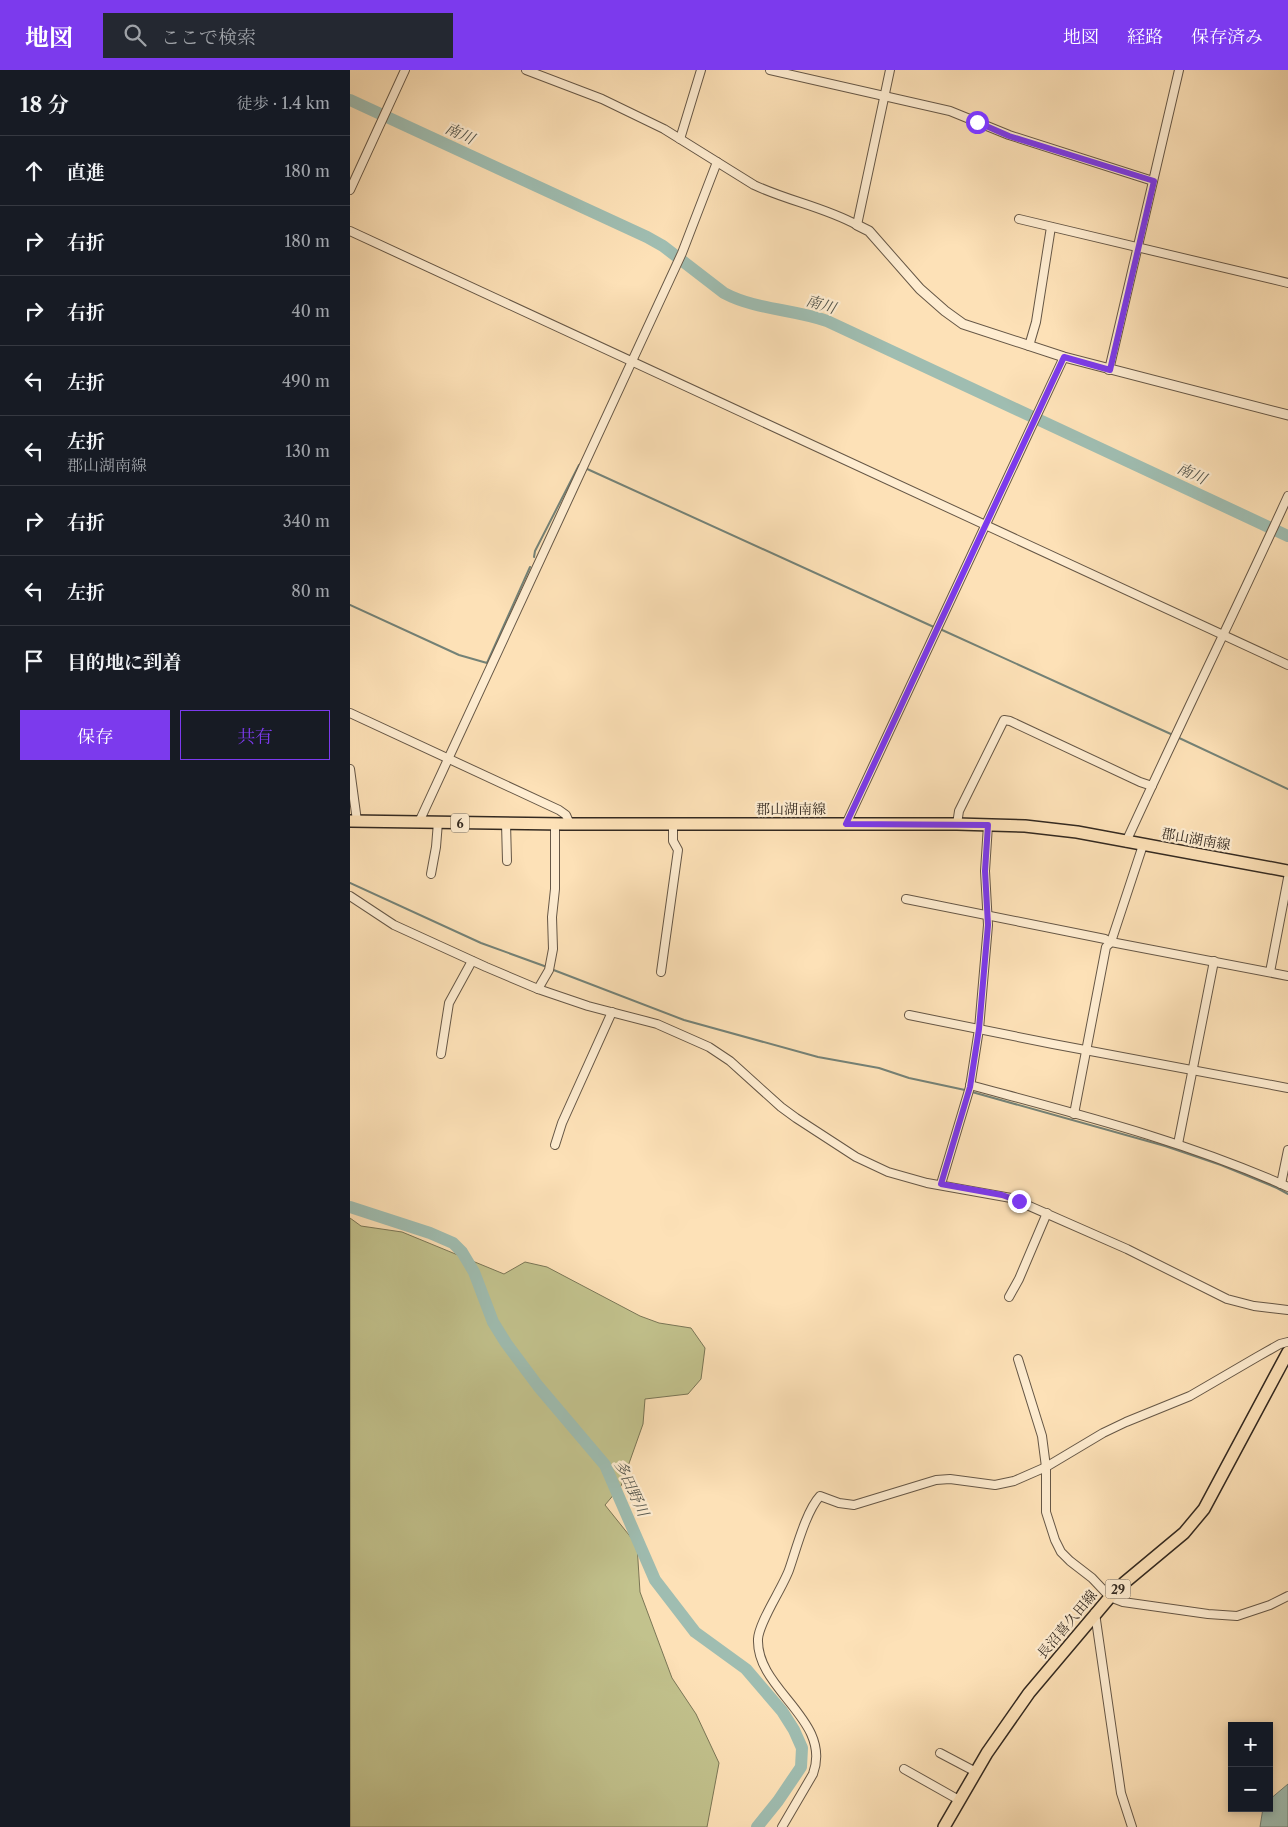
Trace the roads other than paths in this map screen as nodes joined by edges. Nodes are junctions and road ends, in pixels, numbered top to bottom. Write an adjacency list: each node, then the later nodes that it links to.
1 (405, 70): 11 (street)
2 (526, 70): 8 (street)
3 (702, 70): 8 (street)
4 (770, 70): 7 (street)
5 (890, 70): 7 (street)
6 (1179, 70): 10 (street)
7 (885, 96): 10 (street); 13 (street)
8 (680, 138): 9 (street)
9 (717, 162): 13 (street); 20 (street)
10 (1154, 181): 16 (street)
11 (350, 190)
12 (1019, 219): 14 (street)
13 (857, 225): 18 (street)
14 (1051, 227): 16 (street); 18 (street)
15 (350, 230): 20 (street)
16 (1138, 247): 17 (street); 21 (street)
17 (1288, 282)
18 (1029, 346): 19 (street)
19 (1064, 357): 21 (street); 24 (street)
20 (632, 362): 24 (street); 28 (street)
21 (1110, 370): 22 (street)
22 (1288, 415)
23 (1288, 496): 25 (street)
24 (985, 525): 25 (street); 38 (street)
25 (1224, 635): 26 (street); 30 (street)
26 (1288, 665)
27 (350, 714): 28 (street)
28 (448, 758): 32 (street); 36 (street)
29 (350, 769): 31 (street)
30 (1152, 786): 39 (street); 41 (street)
31 (353, 821): 32 (main road, 郡山湖南線 / 6)
32 (419, 822): 33 (main road, 郡山湖南線 / 6)
33 (438, 822): 34 (main road, 郡山湖南線 / 6); 45 (street)
34 (506, 823): 35 (main road, 郡山湖南線 / 6); 43 (street)
35 (555, 824): 36 (main road, 郡山湖南線 / 6); 56 (street)
36 (570, 824): 37 (main road, 郡山湖南線 / 6)
37 (673, 824): 38 (main road, 郡山湖南線 / 6); 53 (street)
38 (846, 824): 39 (main road, 郡山湖南線 / 6)
39 (958, 824): 40 (main road, 郡山湖南線 / 6)
40 (988, 825): 41 (main road, 郡山湖南線 / 6); 49 (street)
41 (1126, 842): 42 (main road, 郡山湖南線 / 6)
42 (1143, 845): 44 (main road, 郡山湖南線 / 6); 50 (street)
43 (507, 861)
44 (1288, 871)
45 (431, 874)
46 (1288, 878): 54 (street)
47 (350, 896): 51 (street)
48 (906, 899): 49 (street)
49 (988, 916): 50 (street); 59 (street)
50 (1111, 942): 52 (street); 60 (street)
51 (472, 961): 56 (street); 61 (street)
52 (1214, 961): 54 (street); 62 (street)
53 (661, 972)
54 (1270, 972): 55 (street)
55 (1288, 976)
56 (538, 989): 57 (street)
57 (612, 1012): 67 (street); 69 (street)
58 (909, 1015): 59 (street)
59 (979, 1029): 60 (street); 63 (street)
60 (1087, 1050): 62 (street); 65 (street)
61 (440, 1054)
62 (1192, 1070): 64 (street); 66 (street)
63 (970, 1085): 65 (street); 69 (street)
64 (1288, 1088)
65 (1074, 1114): 66 (street)
66 (1178, 1144): 70 (street)
67 (555, 1145)
68 (1288, 1150): 70 (street)
69 (941, 1184): 71 (street)
70 (1285, 1185)
71 (1047, 1213): 72 (street); 73 (street)
72 (1009, 1297)
73 (1288, 1310)
74 (1288, 1342): 77 (street)
75 (1288, 1352): 79 (main road, 長沼喜久田線 / 29)
76 (1018, 1358): 77 (street)
77 (1046, 1467): 79 (street); 85 (street)
78 (1288, 1596): 79 (street)
79 (1110, 1597): 80 (main road, 長沼喜久田線 / 29)
80 (1095, 1613): 83 (main road, 長沼喜久田線 / 29); 87 (street)
81 (940, 1753): 83 (street)
82 (904, 1769): 84 (street)
83 (976, 1772): 84 (main road, 長沼喜久田線 / 29)
84 (960, 1800): 86 (main road, 長沼喜久田線 / 29)
85 (782, 1827)
86 (944, 1827)
87 (1132, 1827)

